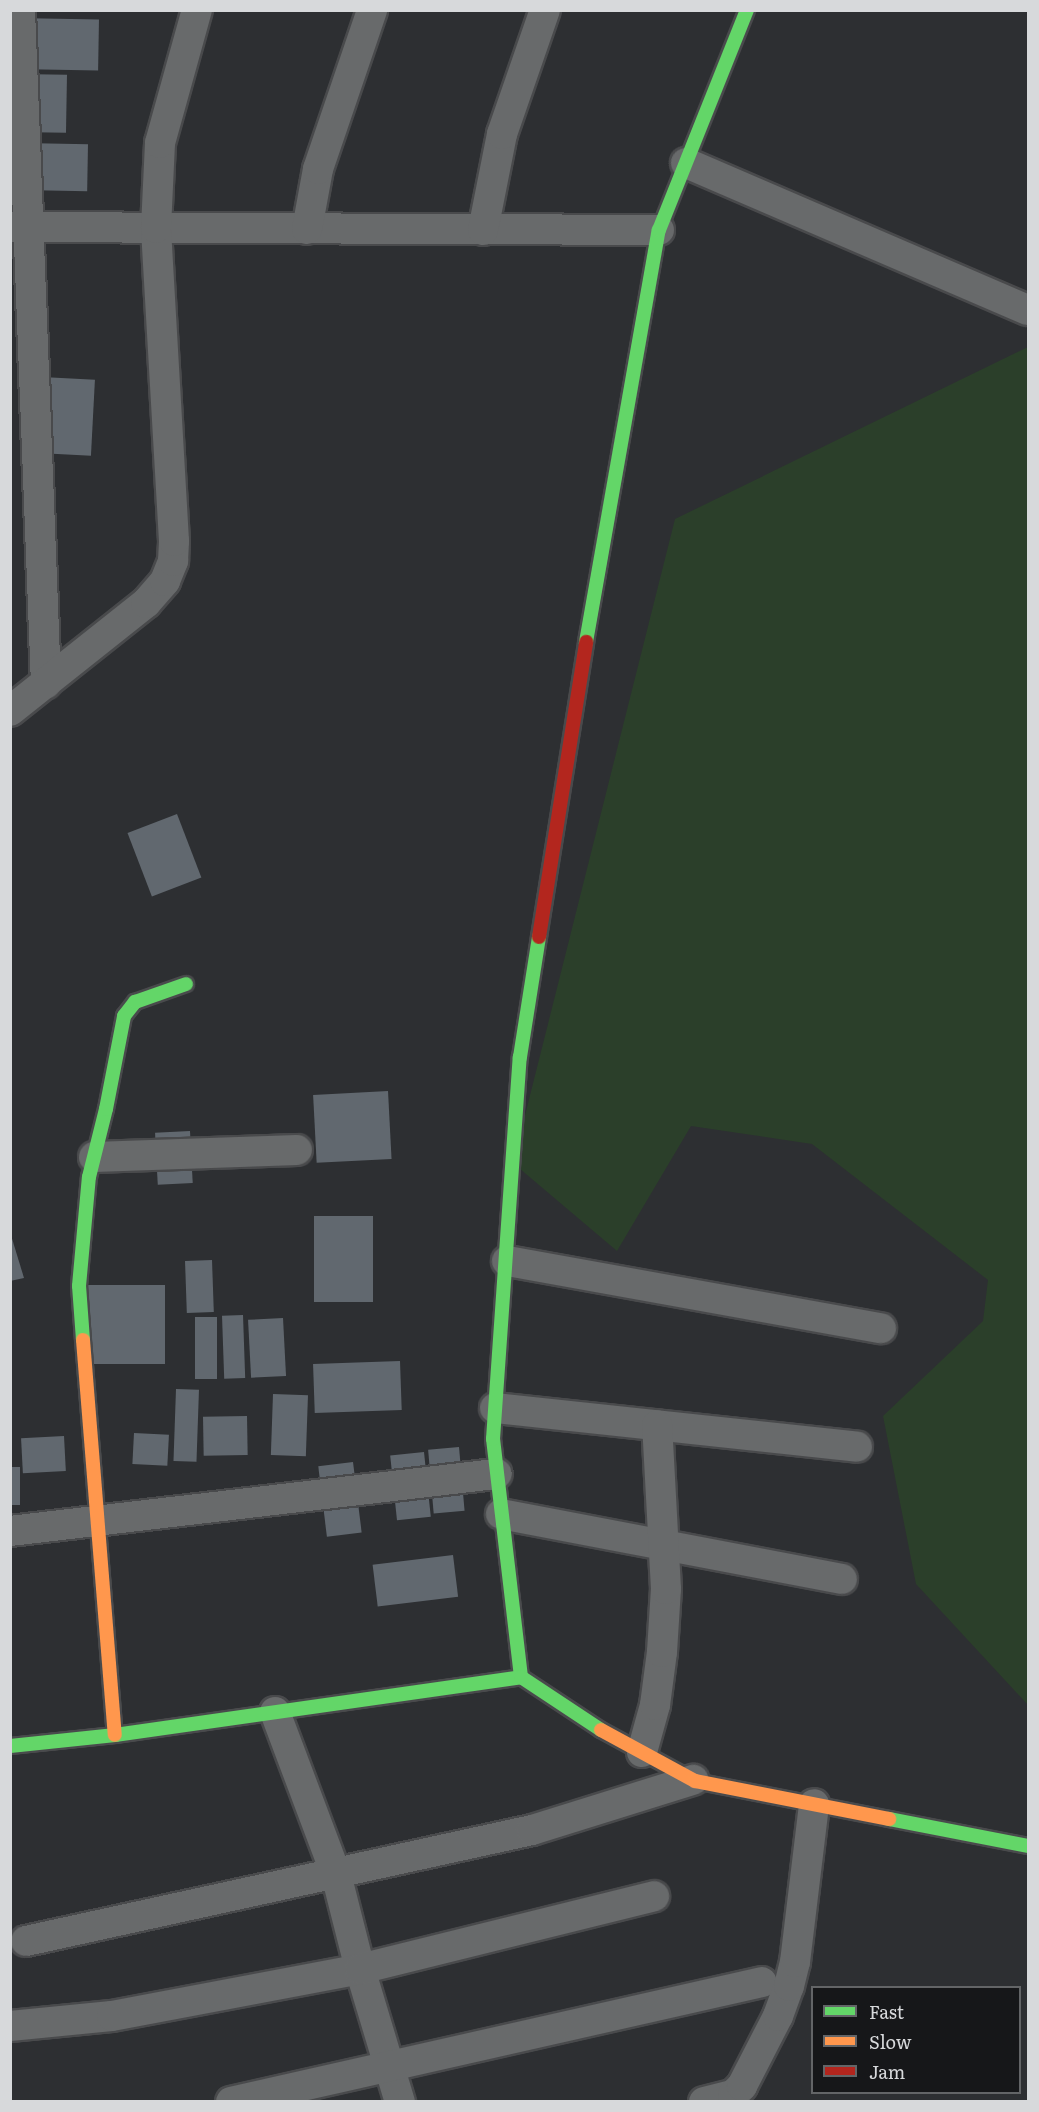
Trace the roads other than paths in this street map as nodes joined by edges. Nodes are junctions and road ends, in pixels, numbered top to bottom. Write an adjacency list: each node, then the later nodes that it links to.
1 (20, 10): 7 (street)
2 (197, 10): 8 (street)
3 (372, 10): 9 (street)
4 (545, 10): 10 (street)
5 (747, 10): 6 (street)
6 (686, 163): 11 (street); 12 (street)
7 (20, 227): 8 (street); 13 (street)
8 (156, 228): 9 (street); 13 (street)
9 (308, 229): 10 (street)
10 (483, 230): 11 (street)
11 (659, 230): 18 (street)
12 (1029, 310)
13 (46, 683): 14 (street)
14 (10, 711)
15 (186, 984): 17 (street)
16 (297, 1150): 17 (street)
17 (94, 1157): 25 (street)
18 (507, 1262): 19 (street); 20 (street)
19 (881, 1328)
20 (495, 1408): 21 (street); 23 (street)
21 (657, 1425): 22 (street); 27 (street)
22 (857, 1448)
23 (497, 1474): 24 (street); 25 (street)
24 (501, 1514): 27 (street); 29 (street)
25 (96, 1521): 26 (street); 31 (street)
26 (10, 1531)
27 (665, 1545): 28 (street); 33 (street)
28 (842, 1579)
29 (521, 1677): 30 (street); 33 (street)
30 (275, 1712): 31 (street); 37 (street)
31 (115, 1735): 32 (street)
32 (10, 1746)
33 (642, 1752): 34 (street)
34 (693, 1780): 35 (street); 37 (street)
35 (814, 1804): 36 (street); 46 (street)
36 (1029, 1846)
37 (336, 1874): 39 (street); 40 (street)
38 (654, 1896): 40 (street)
39 (26, 1941)
40 (360, 1969): 42 (street); 43 (street)
41 (762, 1982): 43 (street)
42 (10, 2026)
43 (392, 2066): 44 (street); 45 (street)
44 (231, 2102)
45 (400, 2102)
46 (704, 2102)

